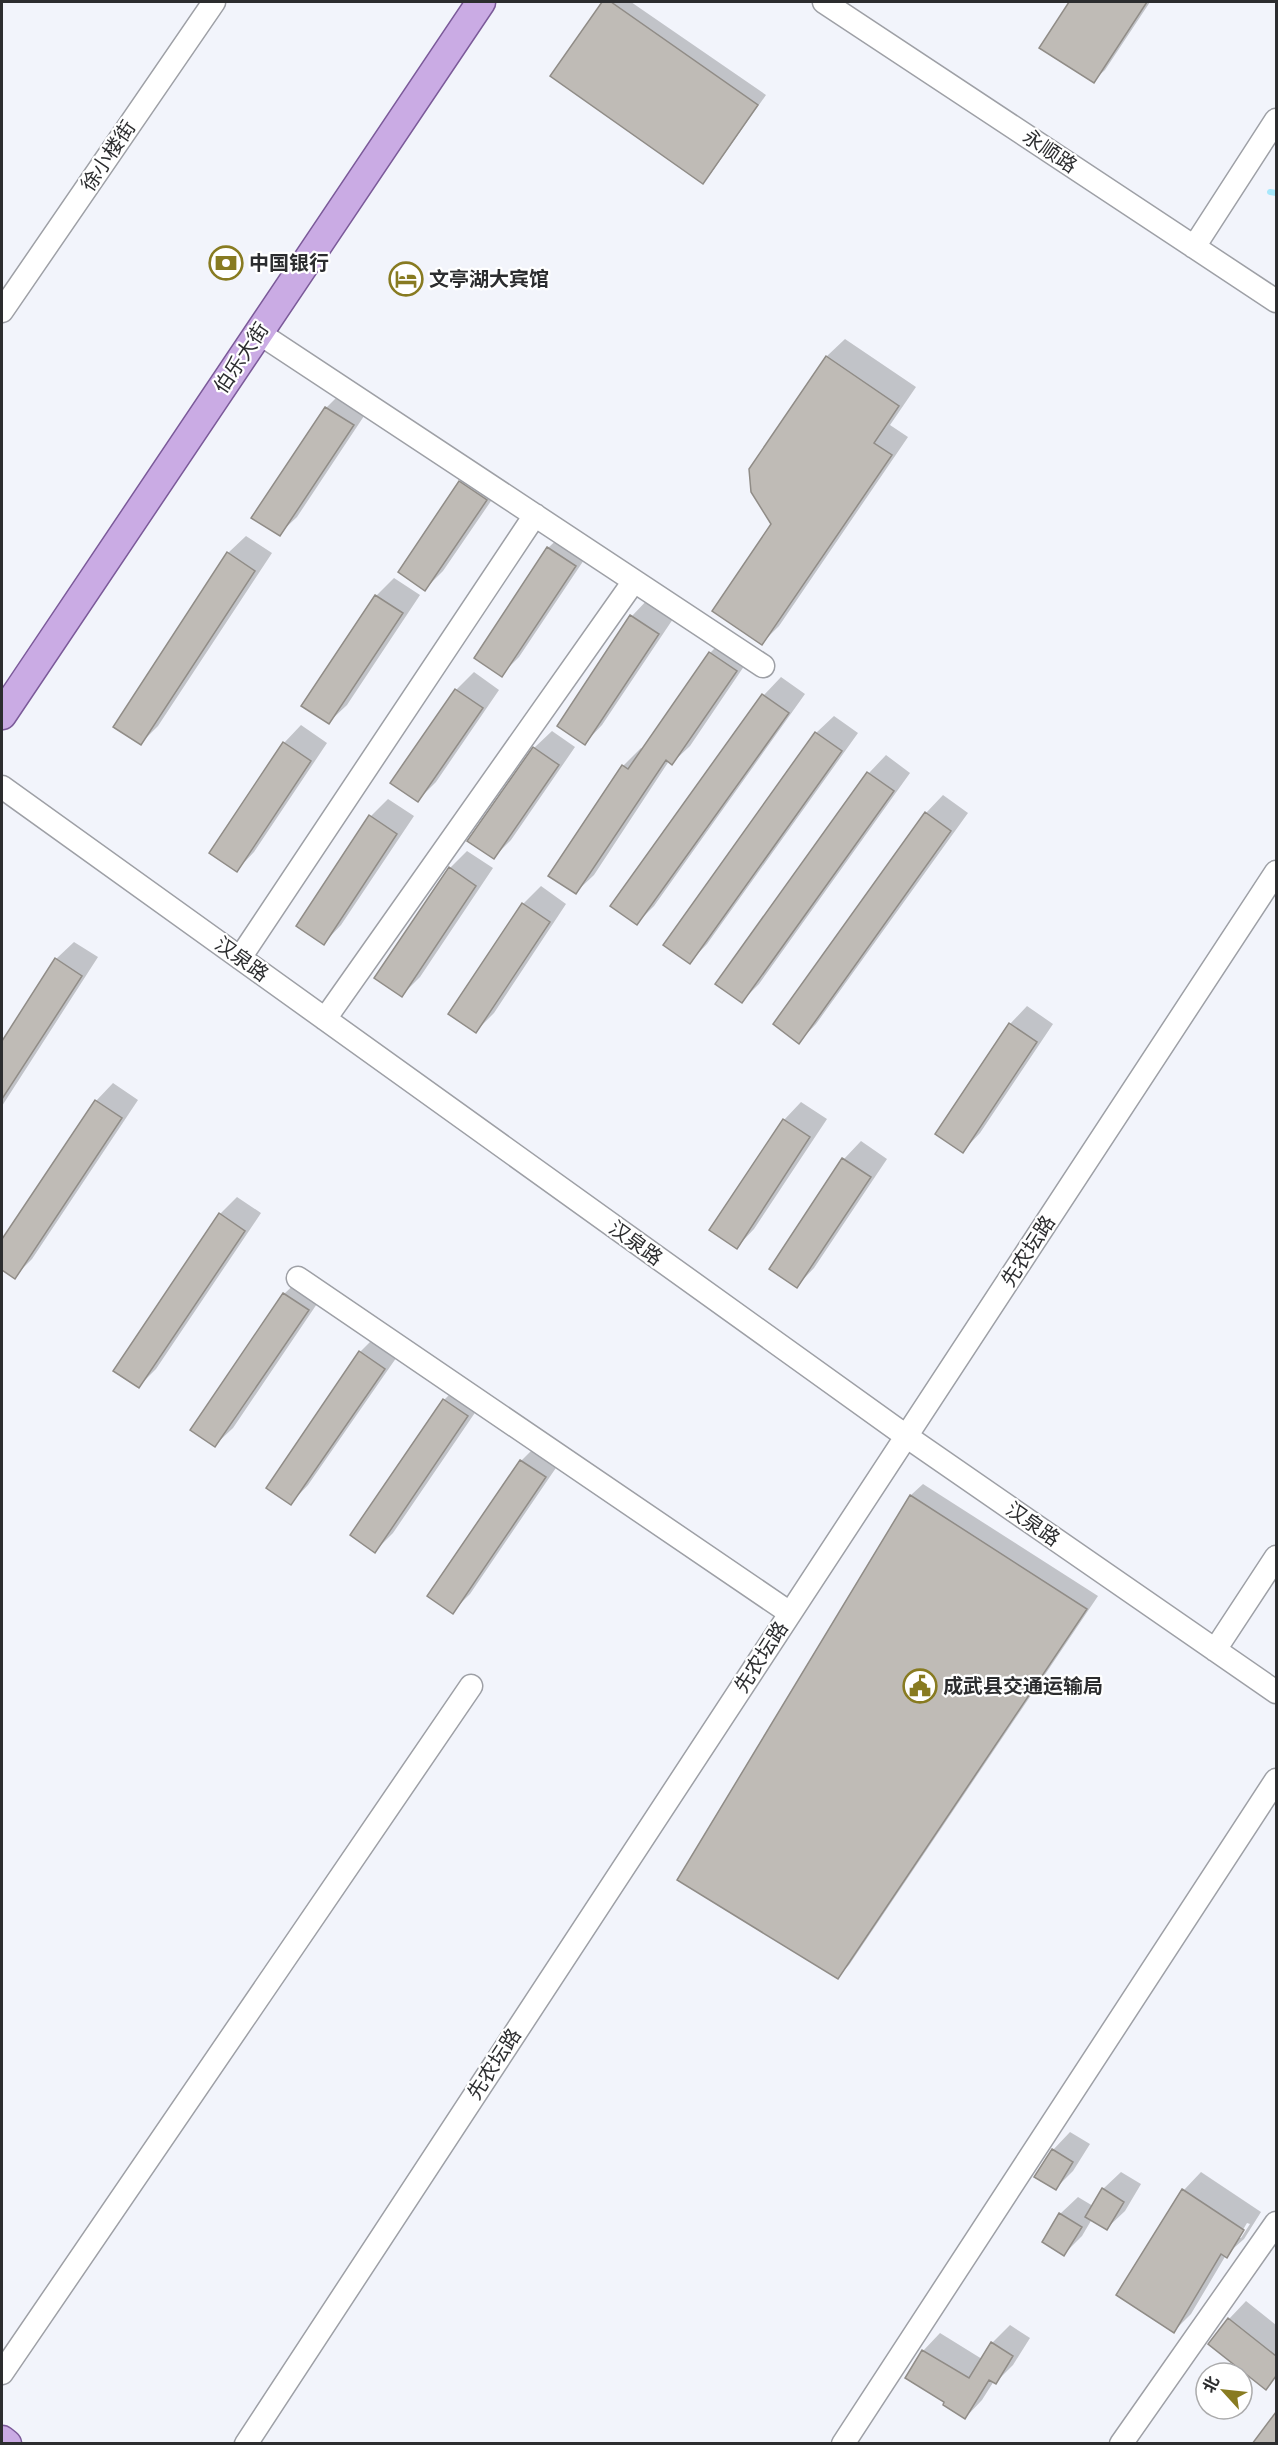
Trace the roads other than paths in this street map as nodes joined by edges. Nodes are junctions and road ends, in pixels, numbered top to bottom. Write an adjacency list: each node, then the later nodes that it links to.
1 (214, 2): 7 (street, 徐小楼街)
2 (481, 2): 8 (main road, 伯乐大街)
3 (824, 2): 5 (street, 永顺路)
4 (1276, 120): 5 (street)
5 (1194, 247): 6 (street, 永顺路)
6 (1276, 301)
7 (2, 311)
8 (259, 333): 9 (street); 12 (main road, 伯乐大街)
9 (535, 515): 10 (street); 15 (street)
10 (634, 581): 11 (street); 16 (street)
11 (763, 666)
12 (2, 716)
13 (2, 787): 15 (street, 汉泉路)
14 (1276, 872): 18 (street, 先农坛路)
15 (240, 958): 16 (street, 汉泉路)
16 (325, 1019): 18 (street, 汉泉路)
17 (298, 1278): 20 (street)
18 (906, 1436): 20 (street, 先农坛路); 21 (street, 汉泉路)
19 (1276, 1557): 21 (street)
20 (790, 1613): 29 (street, 先农坛路)
21 (1215, 1650): 23 (street, 汉泉路)
22 (471, 1686): 26 (street)
23 (1276, 1692)
24 (1276, 1780): 30 (street)
25 (1276, 2223): 31 (street)
26 (2, 2373)
27 (2, 2440): 28 (main road)
28 (7, 2444)
29 (246, 2444)
30 (843, 2444)
31 (1121, 2444)

